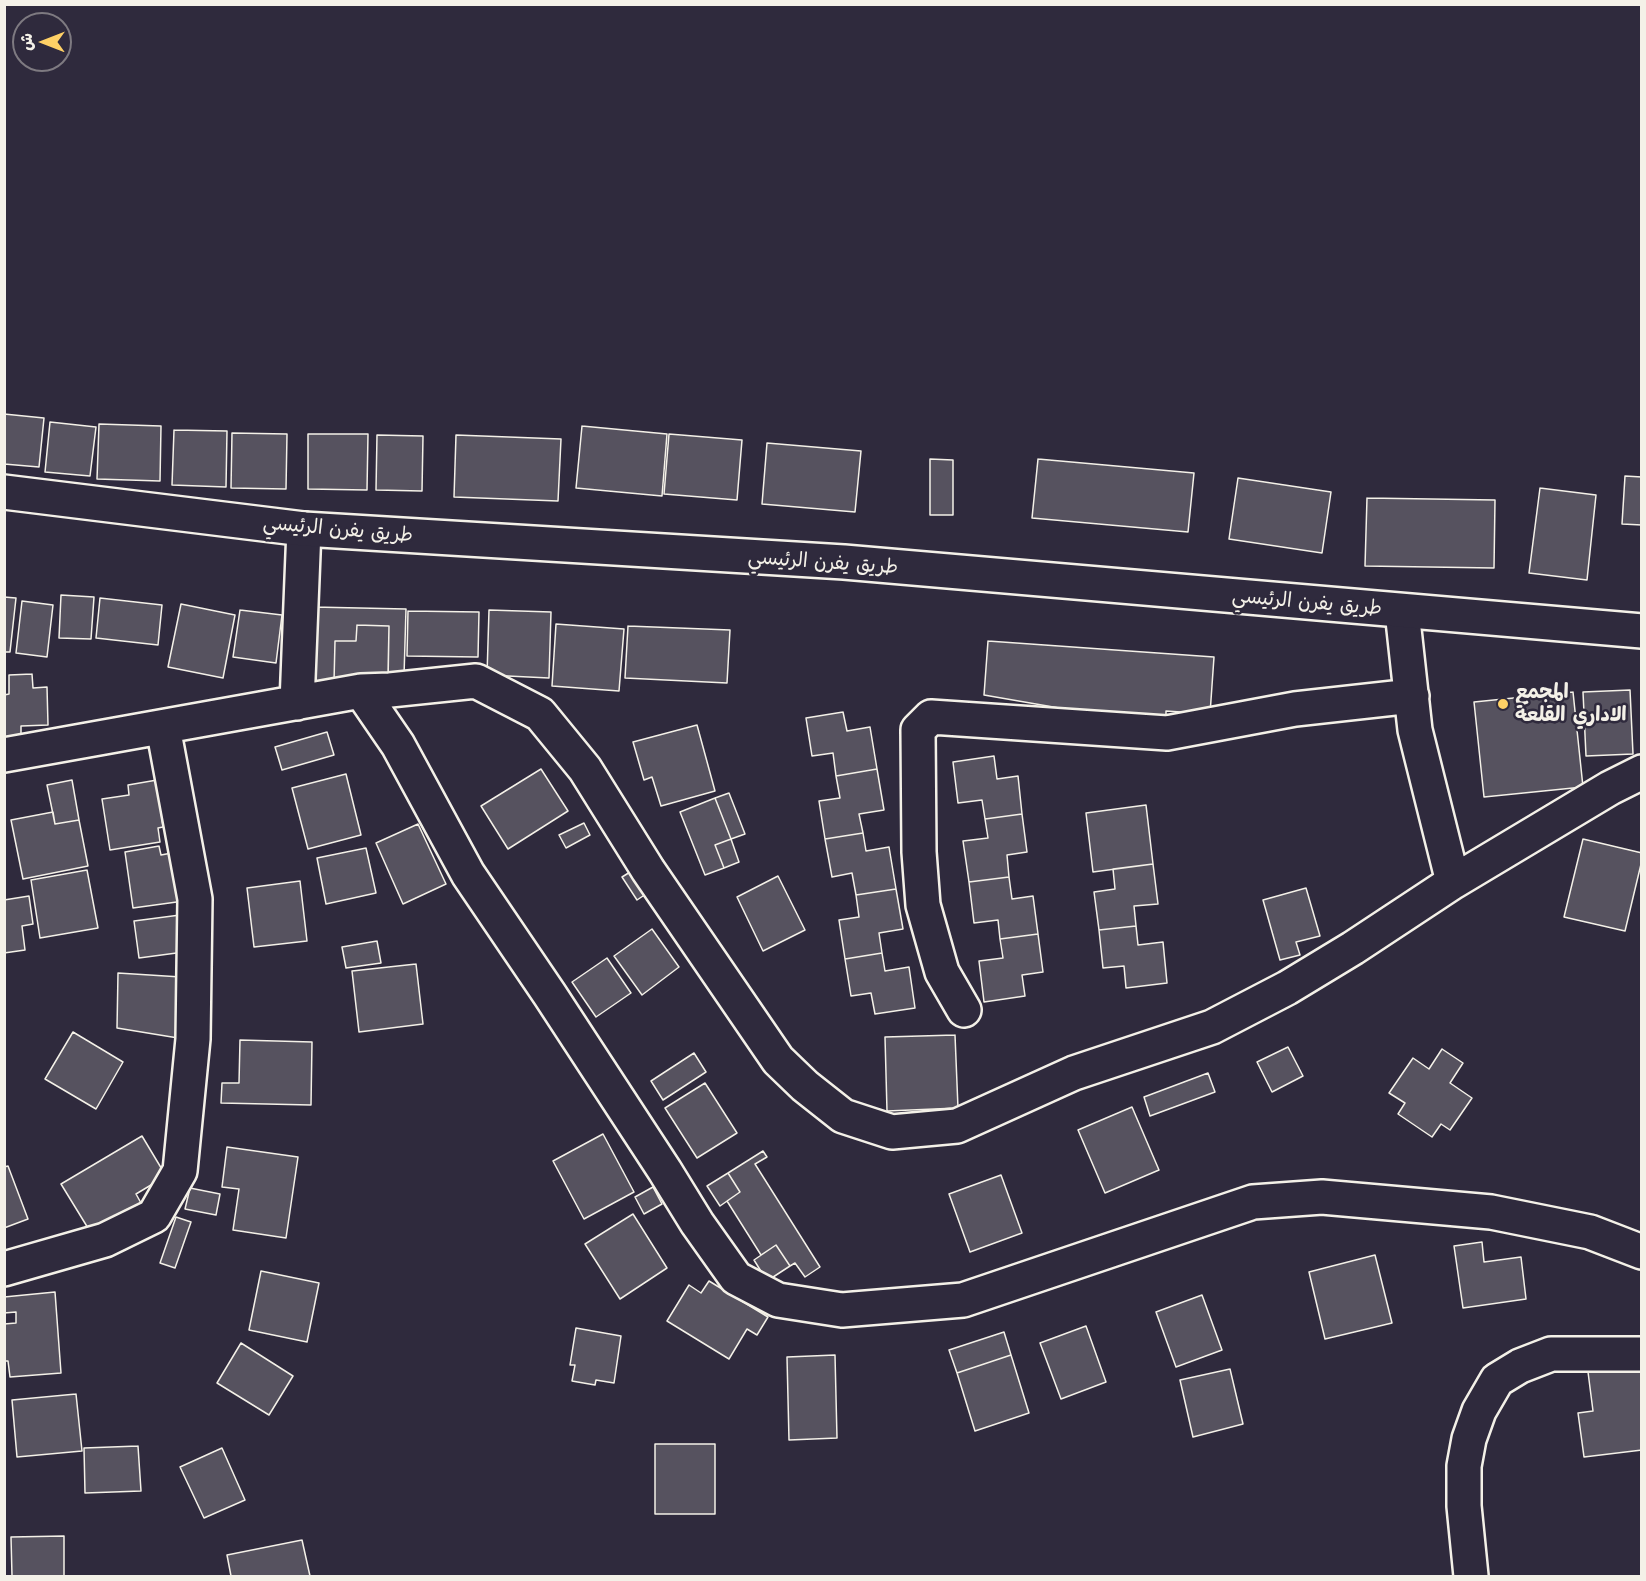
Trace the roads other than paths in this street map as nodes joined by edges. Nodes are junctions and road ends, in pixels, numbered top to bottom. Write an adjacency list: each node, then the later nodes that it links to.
1 (4, 492): 2 (street, طريق يفرن الرئيسي)
2 (304, 529): 3 (street, طريق يفرن الرئيسي); 7 (street)
3 (1402, 611): 4 (street, طريق يفرن الرئيسي); 6 (street)
4 (1641, 631)
5 (361, 691): 7 (street); 11 (street); 13 (street)
6 (1412, 696): 11 (street); 12 (street)
7 (297, 703): 8 (street)
8 (163, 727): 9 (street); 14 (street)
9 (4, 755)
10 (1641, 772): 11 (street)
11 (1454, 882)
12 (964, 1011)
13 (1641, 1252)
14 (4, 1269)
15 (1641, 1354): 16 (street)
16 (1471, 1576)

